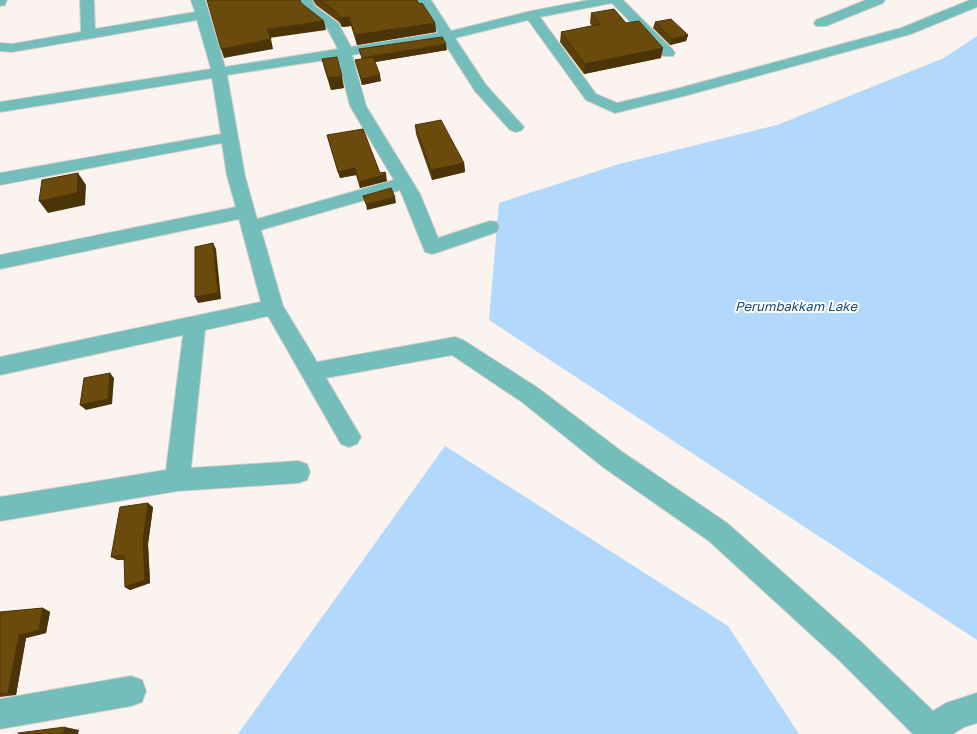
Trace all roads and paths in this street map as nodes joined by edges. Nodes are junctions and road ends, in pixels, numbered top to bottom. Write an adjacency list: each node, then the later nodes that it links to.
1 (87, 0): 11 (street)
2 (305, 0): 14 (street)
3 (424, 0): 12 (street)
4 (610, 0): 9 (street)
5 (616, 0): 15 (street)
6 (878, 0): 10 (street)
7 (977, 2): 9 (street)
8 (199, 7): 11 (street); 16 (street)
9 (530, 15): 12 (street)
10 (821, 23)
11 (88, 35): 13 (street)
12 (447, 36): 14 (street); 18 (street)
13 (0, 47)
14 (345, 53): 16 (street); 21 (street)
15 (668, 53)
16 (219, 72): 17 (street); 19 (street)
17 (0, 107)
18 (516, 127)
19 (230, 137): 20 (street); 22 (street)
20 (0, 179)
21 (405, 183): 22 (street); 23 (street)
22 (248, 219): 24 (street); 25 (street)
23 (490, 226)
24 (0, 262)
25 (273, 307): 26 (street); 28 (street)
26 (195, 324): 27 (street); 31 (street)
27 (0, 366)
28 (310, 372): 29 (street); 36 (street)
29 (348, 437)
30 (298, 472): 31 (street)
31 (177, 480): 32 (street)
32 (0, 508)
33 (131, 691): 35 (street)
34 (977, 708): 36 (street)
35 (0, 714)
36 (930, 732)

